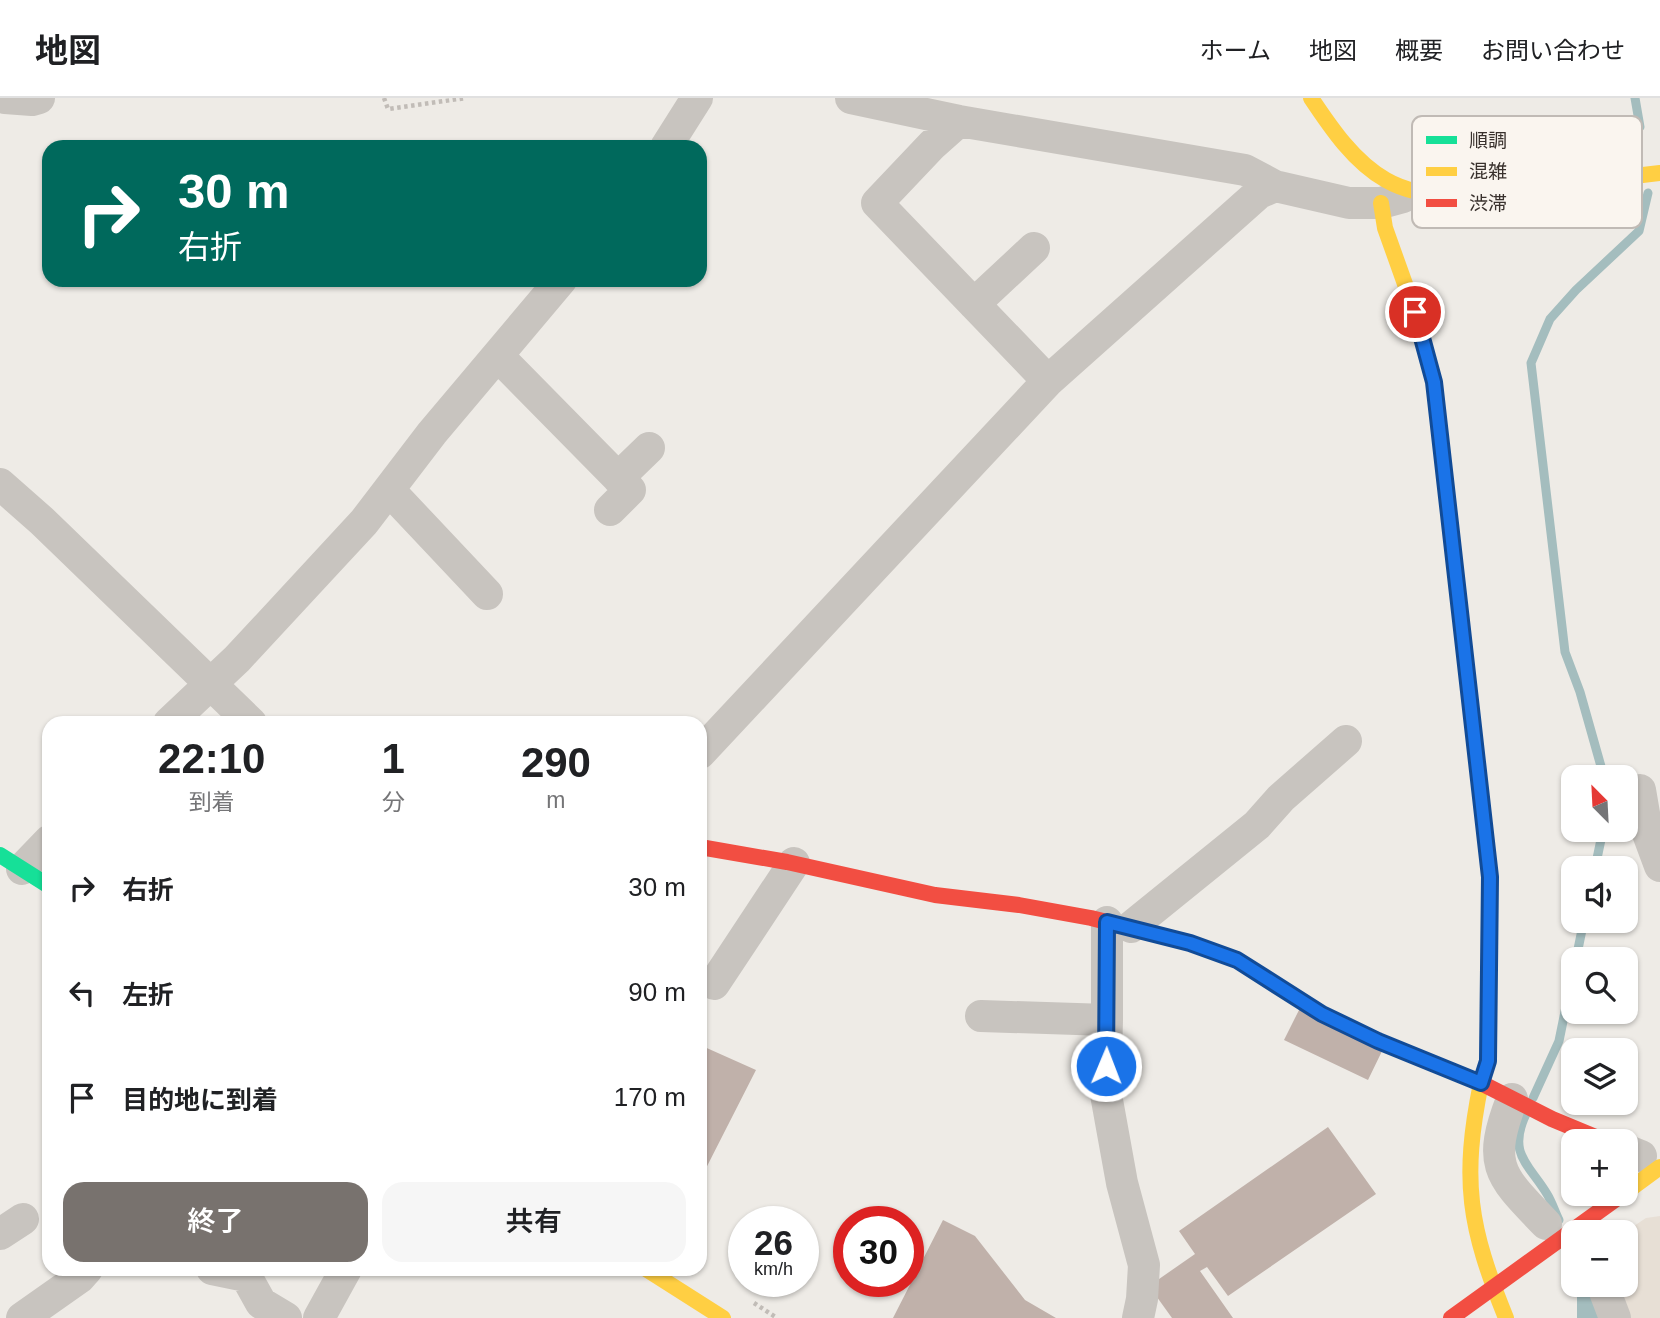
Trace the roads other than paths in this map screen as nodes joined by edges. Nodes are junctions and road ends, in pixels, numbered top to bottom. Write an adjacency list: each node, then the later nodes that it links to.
1 (5, 98): 2 (street)
2 (39, 98)
3 (697, 98): 7 (street)
4 (851, 98): 6 (street)
5 (1311, 98): 11 (street)
6 (959, 121): 10 (street); 16 (street)
7 (670, 140)
8 (1660, 173): 9 (street)
9 (1642, 175)
10 (1275, 186): 13 (street); 18 (street)
11 (1412, 189)
12 (1412, 195): 13 (street)
13 (1381, 204): 41 (street)
14 (1034, 248): 16 (street)
15 (555, 287): 17 (street)
16 (974, 304): 18 (street)
17 (498, 356): 20 (street); 22 (street)
18 (1048, 381): 29 (street)
19 (649, 448): 20 (street)
20 (618, 478): 23 (street)
21 (0, 484): 25 (street)
22 (388, 490): 24 (street); 25 (street)
23 (610, 510)
24 (487, 594)
25 (211, 684): 26 (street); 27 (street)
26 (177, 716)
27 (244, 716)
28 (1346, 741): 37 (street)
29 (707, 746)
30 (1640, 790): 35 (street)
31 (42, 845): 33 (street)
32 (707, 848): 34 (street)
33 (11, 862): 36 (street)
34 (794, 863): 37 (street); 38 (street)
35 (1660, 866)
36 (42, 882)
37 (1119, 924): 40 (street); 41 (street)
38 (714, 984)
39 (981, 1016): 40 (street)
40 (1107, 1020): 58 (street)
41 (1481, 1083): 42 (street); 52 (street)
42 (1522, 1105): 43 (street); 46 (street)
43 (1577, 1129)
44 (1608, 1206): 45 (street)
45 (1590, 1220)
46 (1546, 1224)
47 (1561, 1241): 52 (street)
48 (81, 1276): 54 (street)
49 (246, 1276): 55 (street)
50 (342, 1276): 56 (street)
51 (657, 1276): 57 (street)
52 (1493, 1287): 59 (street); 60 (street)
53 (1607, 1297): 61 (street)
54 (22, 1318)
55 (286, 1318)
56 (319, 1318)
57 (723, 1318)
58 (1138, 1318)
59 (1451, 1318)
60 (1506, 1318)
61 (1615, 1318)

